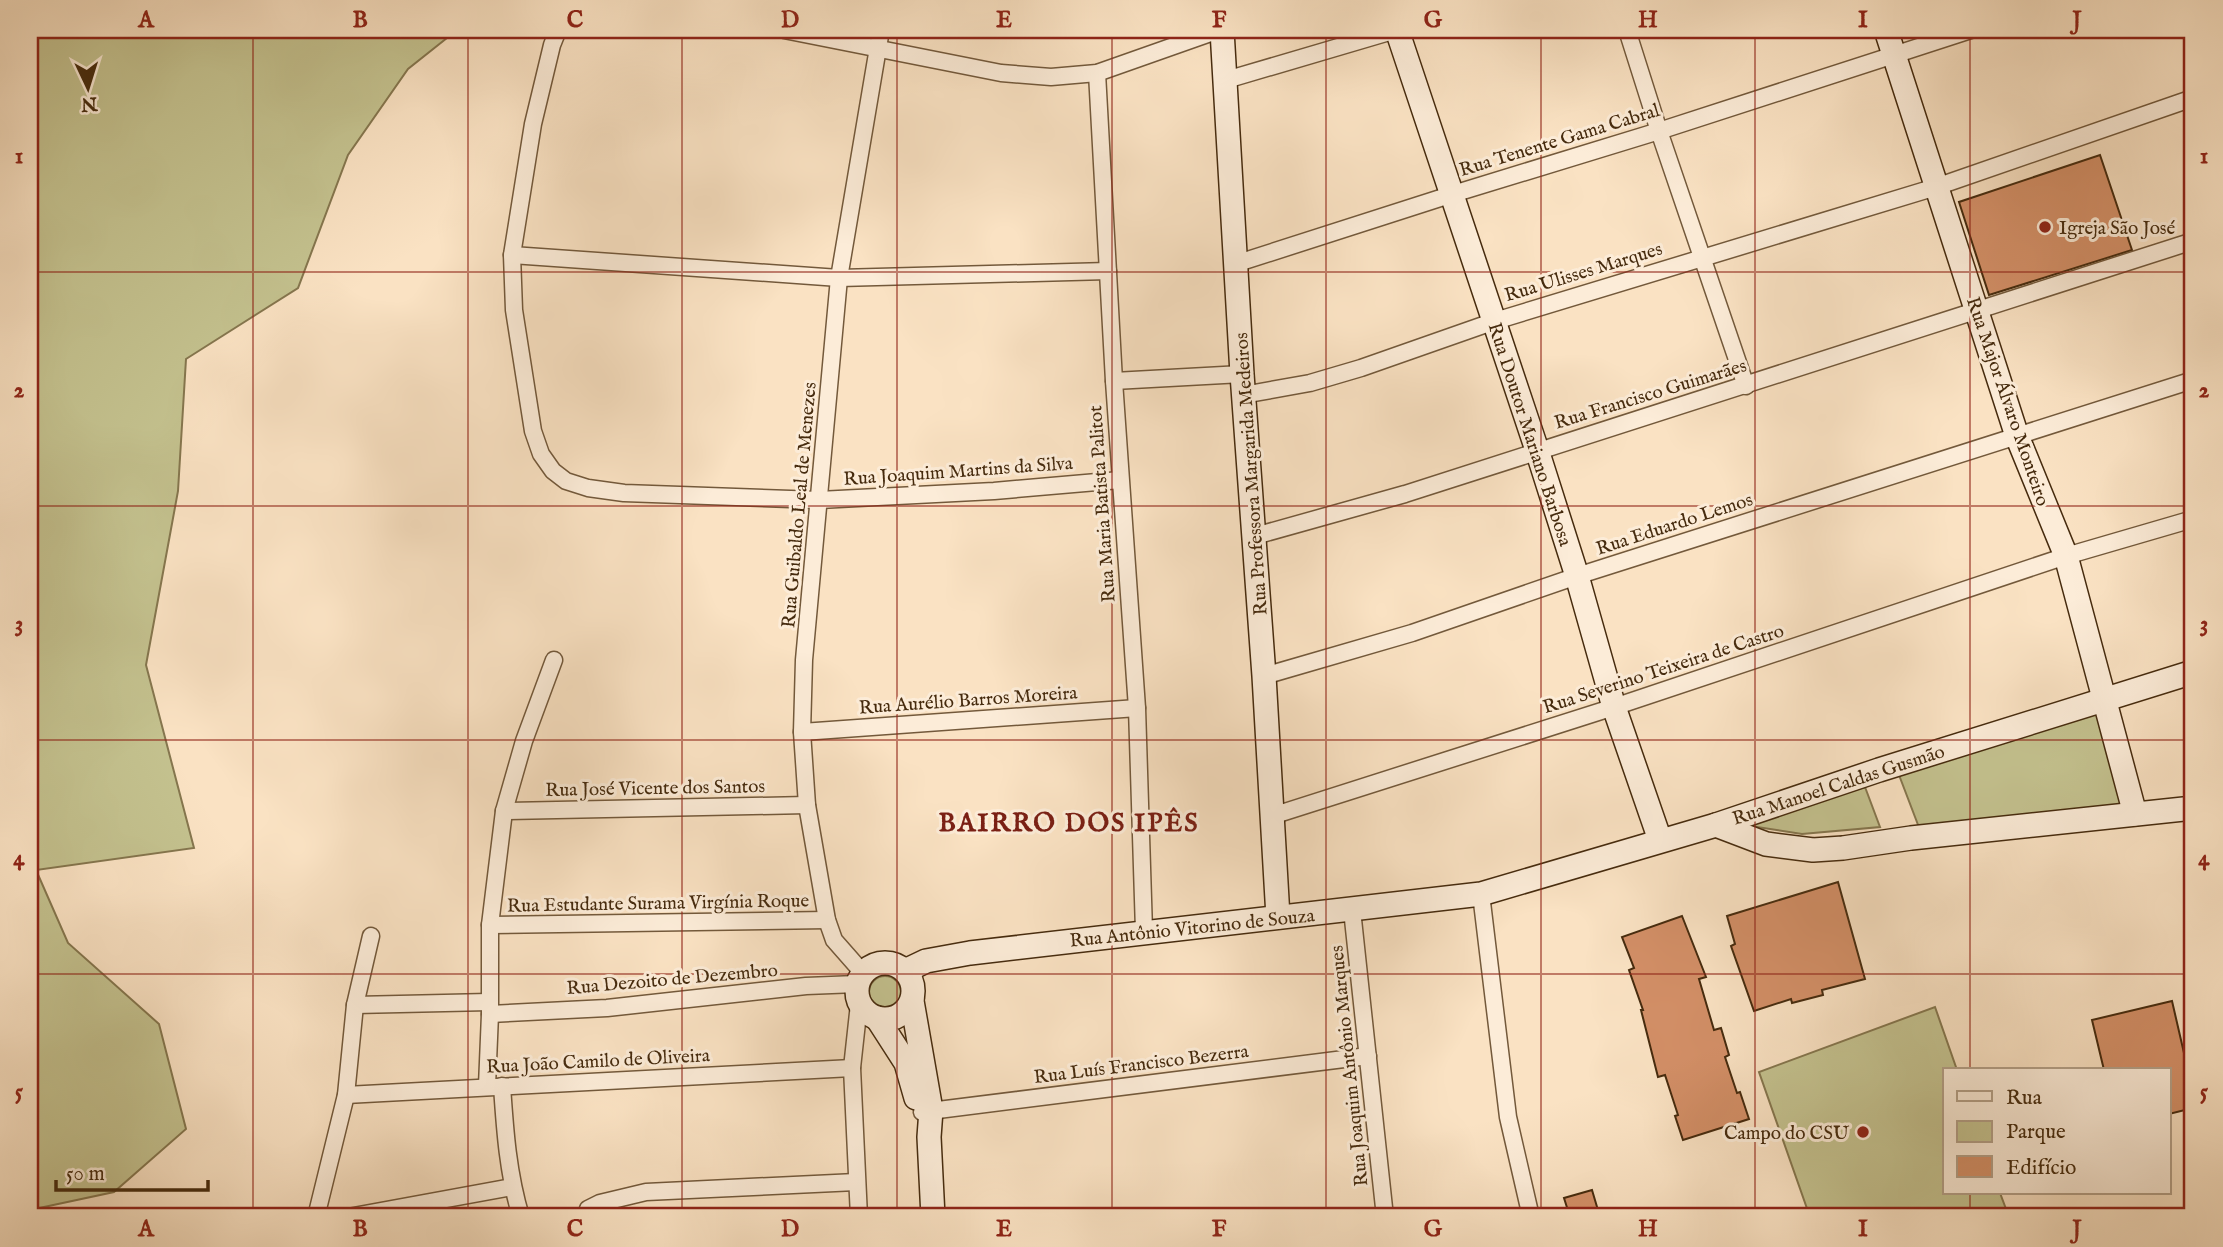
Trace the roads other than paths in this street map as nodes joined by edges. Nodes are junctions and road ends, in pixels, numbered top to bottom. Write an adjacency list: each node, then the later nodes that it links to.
1 (558, 30): 18 (street, Rua Joaquim Martins da Silva)
2 (784, 30): 9 (street)
3 (881, 30): 9 (street, Rua Guibaldo Leal de Menezes)
4 (1220, 30): 11 (street); 12 (main road, Rua Professora Margarida Medeiros)
5 (1397, 30): 12 (street); 16 (main road, Rua Doutor Mariano Barbosa)
6 (1627, 30): 14 (street)
7 (1886, 30): 10 (main road, Rua Major Álvaro Monteiro)
8 (1972, 30): 10 (street, Rua Tenente Gama Cabral)
9 (878, 47): 11 (street); 22 (street, Rua Guibaldo Leal de Menezes)
10 (1894, 54): 14 (street, Rua Tenente Gama Cabral); 15 (main road, Rua Major Álvaro Monteiro)
11 (1097, 73): 21 (street, Rua Maria Batista Palitot)
12 (1226, 80): 20 (main road, Rua Professora Margarida Medeiros)
13 (2193, 98): 15 (street, Rua Ulisses Marques)
14 (1659, 131): 16 (street, Rua Tenente Gama Cabral); 19 (street)
15 (1936, 187): 19 (street, Rua Ulisses Marques); 23 (main road, Rua Major Álvaro Monteiro)
16 (1453, 194): 20 (street, Rua Tenente Gama Cabral); 24 (main road, Rua Doutor Mariano Barbosa)
17 (2193, 241): 23 (street, Rua Francisco Guimarães)
18 (512, 255): 22 (street); 32 (street, Rua Joaquim Martins da Silva)
19 (1702, 256): 24 (street, Rua Ulisses Marques); 28 (street)
20 (1235, 264): 27 (main road, Rua Professora Margarida Medeiros)
21 (1108, 271): 22 (street); 26 (street, Rua Maria Batista Palitot)
22 (839, 278): 32 (street, Rua Guibaldo Leal de Menezes)
23 (1976, 309): 28 (street, Rua Francisco Guimarães); 29 (main road, Rua Major Álvaro Monteiro)
24 (1495, 321): 27 (street, Rua Ulisses Marques); 30 (main road, Rua Doutor Mariano Barbosa)
25 (2193, 380): 29 (street, Rua Eduardo Lemos)
26 (1114, 381): 27 (street, Rua Ulisses Marques); 31 (street, Rua Maria Batista Palitot)
27 (1243, 385): 34 (main road, Rua Professora Margarida Medeiros)
28 (1746, 386): 30 (street, Rua Francisco Guimarães)
29 (2017, 436): 35 (main road, Rua Major Álvaro Monteiro); 36 (street, Rua Eduardo Lemos)
30 (1537, 450): 34 (street, Rua Francisco Guimarães); 36 (main road, Rua Doutor Mariano Barbosa)
31 (1120, 480): 32 (street, Rua Joaquim Martins da Silva); 42 (street, Rua Maria Batista Palitot)
32 (820, 500): 43 (street, Rua Guibaldo Leal de Menezes)
33 (2193, 519): 35 (street, Rua Severino Teixeira de Castro)
34 (1255, 536): 39 (main road, Rua Professora Margarida Medeiros)
35 (2066, 556): 40 (main road, Rua Major Álvaro Monteiro); 41 (street, Rua Severino Teixeira de Castro)
36 (1577, 576): 39 (street, Rua Eduardo Lemos); 41 (main road, Rua Doutor Mariano Barbosa)
37 (554, 660): 46 (street)
38 (2193, 672): 40 (main road, Rua Manoel Caldas Gusmão)
39 (1264, 676): 48 (main road, Rua Professora Margarida Medeiros)
40 (2105, 699): 47 (main road, Rua Major Álvaro Monteiro); 49 (main road, Rua Manoel Caldas Gusmão)
41 (1614, 707): 48 (street, Rua Severino Teixeira de Castro); 50 (main road, Rua Doutor Mariano Barbosa)
42 (1137, 708): 43 (street, Rua Aurélio Barros Moreira); 56 (street, Rua Maria Batista Palitot)
43 (802, 732): 44 (street, Rua Guibaldo Leal de Menezes)
44 (807, 805): 46 (street, Rua José Vicente dos Santos); 54 (street, Rua Guibaldo Leal de Menezes)
45 (2193, 808): 47 (main road)
46 (504, 811): 55 (street)
47 (2136, 814): 49 (main road)
48 (1272, 816): 53 (main road, Rua Professora Margarida Medeiros)
49 (1716, 825): 50 (main road, Rua Manoel Caldas Gusmão)
50 (1660, 840): 51 (main road, Rua Manoel Caldas Gusmão)
51 (1481, 894): 52 (main road, Rua Antônio Vitorino de Souza); 77 (street)
52 (1352, 910): 53 (main road, Rua Antônio Vitorino de Souza); 63 (street, Rua Joaquim Antônio Marques)
53 (1278, 918): 56 (main road, Rua Antônio Vitorino de Souza)
54 (827, 920): 55 (street, Rua Estudante Surama Virgínia Roque); 59 (street, Rua Guibaldo Leal de Menezes)
55 (490, 925): 62 (street)
56 (1144, 931): 58 (main road, Rua Antônio Vitorino de Souza)
57 (371, 936): 61 (street)
58 (905, 971): 59 (main road); 60 (main road)
59 (864, 995): 60 (main road); 62 (street, Rua Dezoito de Dezembro); 64 (street); 67 (main road)
60 (912, 1001): 67 (main road)
61 (355, 1005): 62 (street, Rua Dezoito de Dezembro); 66 (street)
62 (490, 1008): 65 (street)
63 (1368, 1056): 67 (street, Rua Luís Francisco Bezerra); 76 (street, Rua Joaquim Antônio Marques)
64 (852, 1068): 65 (street, Rua João Camilo de Oliveira); 68 (street)
65 (494, 1086): 66 (street, Rua João Camilo de Oliveira); 69 (street)
66 (346, 1096): 70 (street)
67 (925, 1111): 75 (main road)
68 (856, 1182): 73 (street); 74 (street)
69 (512, 1186): 71 (street); 72 (street)
70 (316, 1217)
71 (348, 1217)
72 (521, 1217)
73 (586, 1217)
74 (859, 1217)
75 (933, 1217)
76 (1385, 1217)
77 (1531, 1217)

